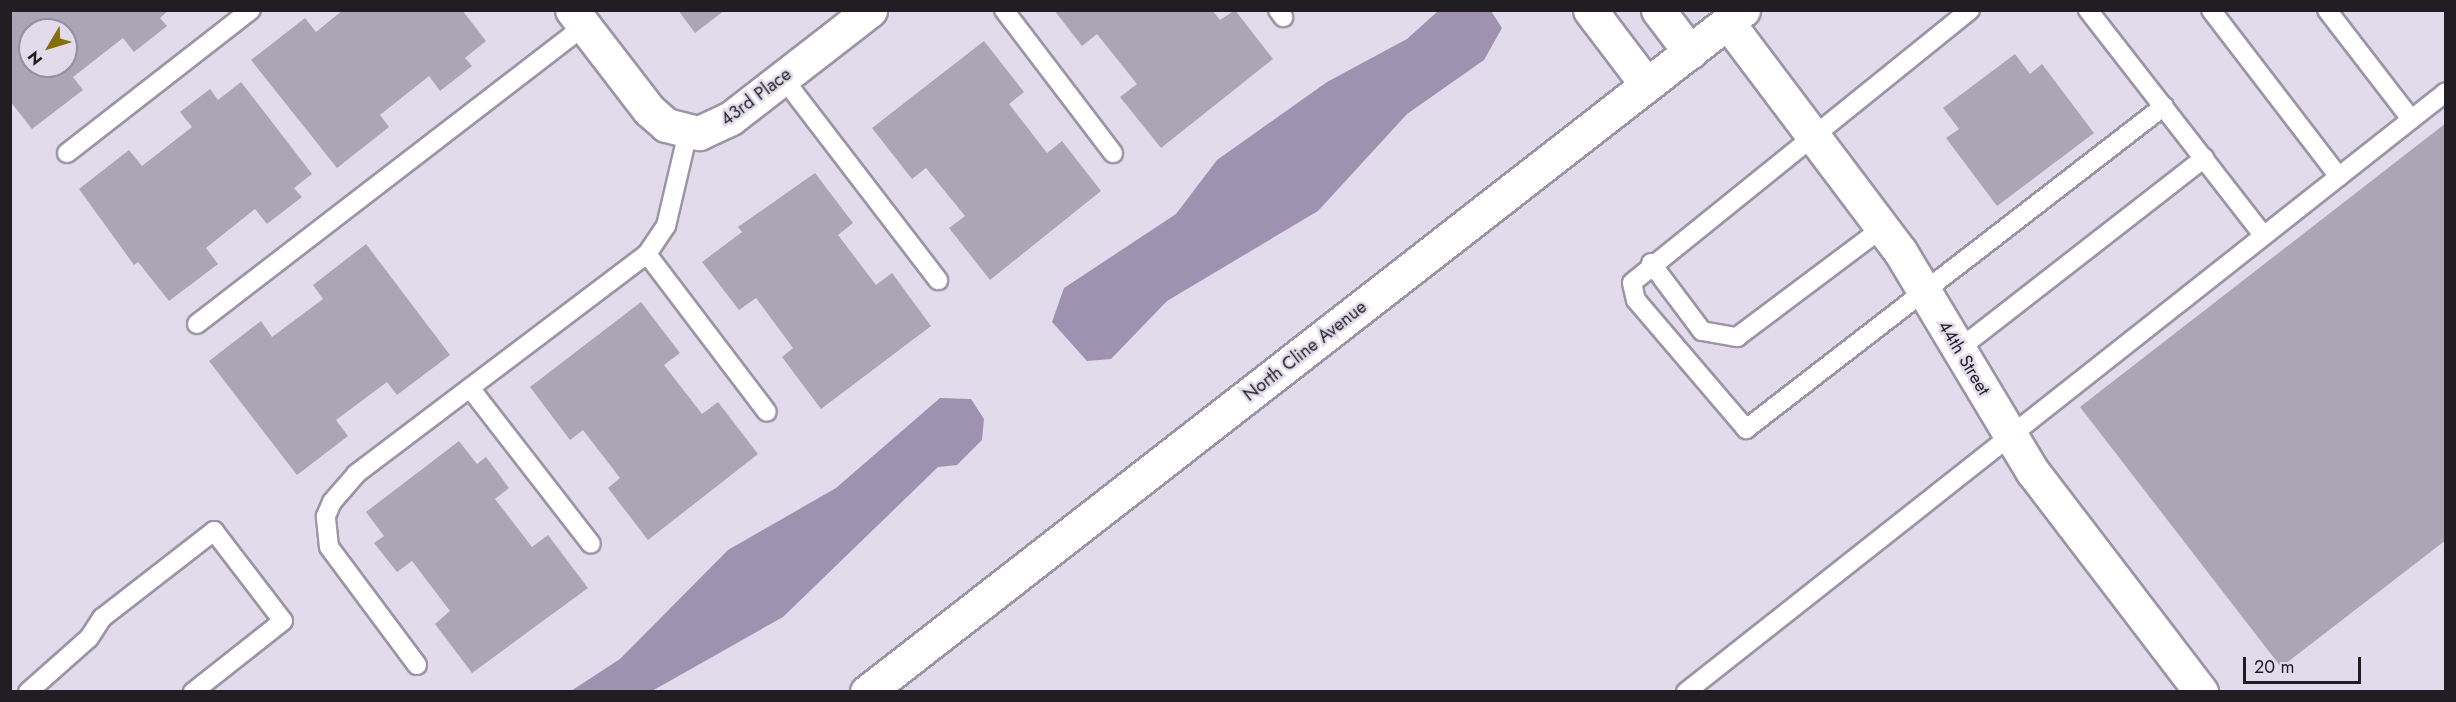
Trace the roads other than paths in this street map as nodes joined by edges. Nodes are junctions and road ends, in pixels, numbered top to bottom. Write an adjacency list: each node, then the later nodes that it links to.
1 (251, 10): 20 (lane)
2 (870, 10): 13 (street, 43rd Place)
3 (1004, 10): 21 (lane)
4 (1590, 10): 14 (street)
5 (1658, 10): 12 (street)
6 (1970, 10): 19 (lane)
7 (2088, 10): 16 (lane)
8 (2211, 10): 23 (lane)
9 (2328, 10): 17 (lane)
10 (1736, 17): 12 (street, North Cline Avenue); 19 (street, 44th Street)
11 (578, 18): 18 (street); 30 (lane)
12 (1690, 52): 14 (street, North Cline Avenue)
13 (783, 78): 18 (street, 43rd Place); 28 (lane)
14 (1647, 85): 39 (street, North Cline Avenue)
15 (2445, 92): 17 (lane)
16 (2164, 106): 22 (lane); 29 (lane)
17 (2411, 119): 23 (lane)
18 (688, 132): 26 (lane)
19 (1812, 134): 24 (street, 44th Street); 27 (lane)
20 (67, 153)
21 (1113, 153)
22 (2204, 158): 25 (lane); 31 (lane)
23 (2339, 177): 25 (lane)
24 (1882, 228): 27 (lane); 29 (street, 44th Street)
25 (2264, 236): 34 (lane)
26 (647, 254): 32 (lane); 33 (lane)
27 (1652, 263): 29 (lane)
28 (938, 280)
29 (1925, 292): 31 (street, 44th Street)
30 (197, 324)
31 (1959, 349): 34 (street, 44th Street)
32 (470, 388): 35 (lane); 36 (lane)
33 (767, 412)
34 (2013, 438): 40 (lane); 41 (street, 44th Street)
35 (591, 544)
36 (417, 665)
37 (28, 692): 38 (lane)
38 (193, 692)
39 (867, 692)
40 (1686, 692)
41 (2201, 692)

